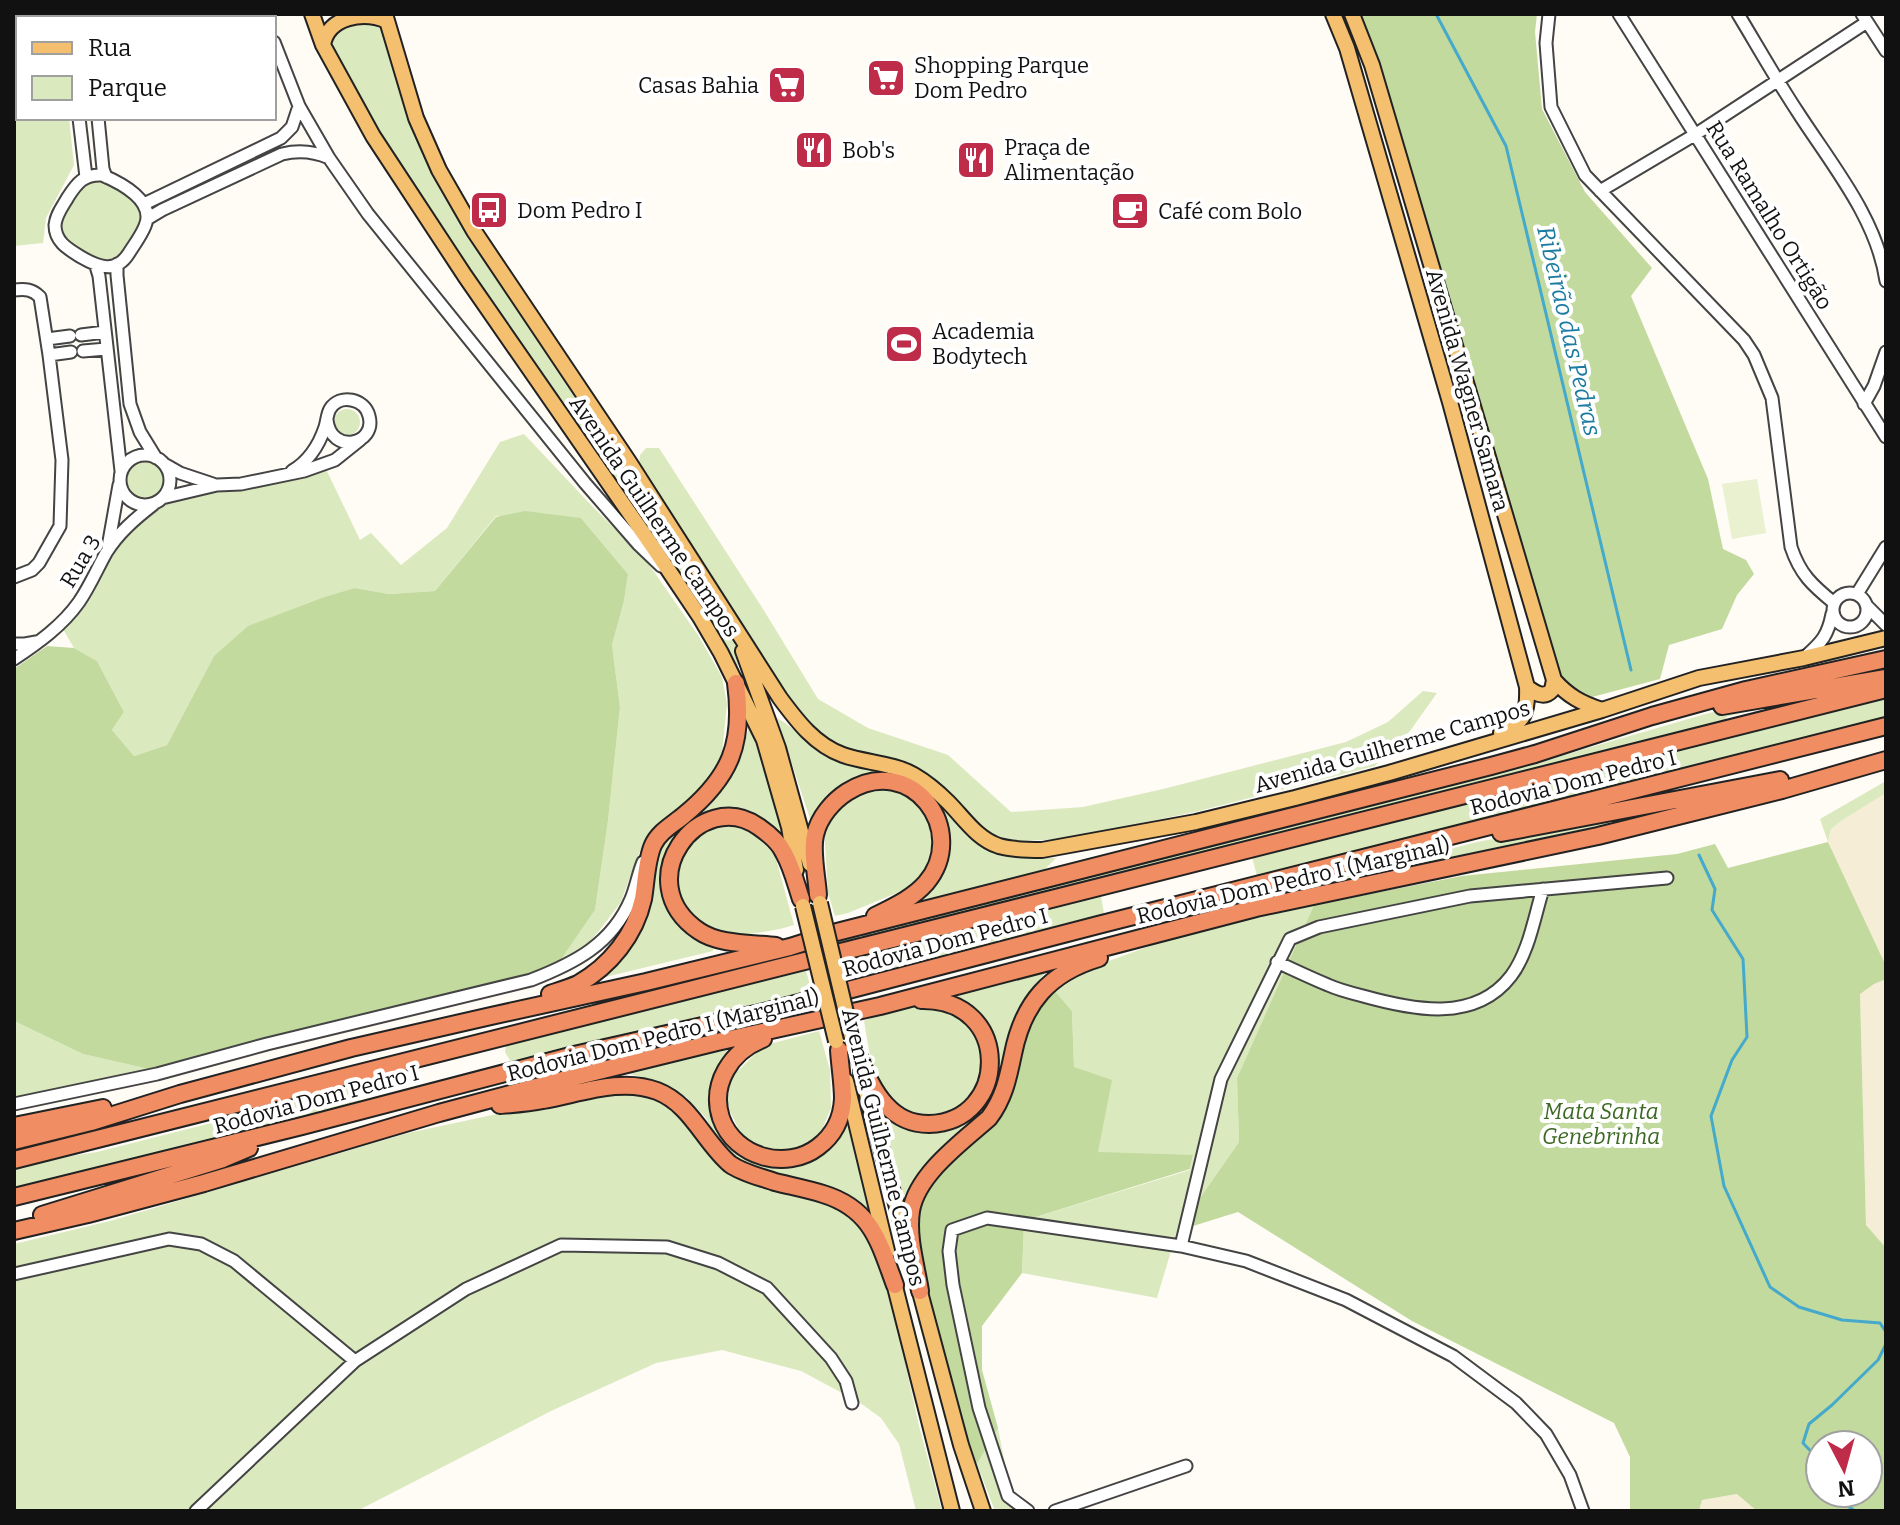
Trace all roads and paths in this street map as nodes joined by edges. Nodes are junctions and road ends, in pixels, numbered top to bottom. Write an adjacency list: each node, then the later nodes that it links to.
1 (312, 14): 9 (main road, Avenida Guilherme Campos)
2 (1333, 14): 59 (main road, Avenida Wagner Samara)
3 (1352, 14): 57 (main road, Avenida Wagner Samara)
4 (1549, 14): 20 (street)
5 (1619, 14): 16 (street, Rua Ramalho Ortigão)
6 (1738, 14): 12 (street)
7 (386, 18): 9 (main road); 46 (main road, Avenida Guilherme Campos)
8 (1864, 18): 11 (street); 12 (street)
9 (323, 45): 44 (main road, Avenida Guilherme Campos)
10 (276, 47): 13 (street)
11 (1886, 51)
12 (1777, 80): 16 (street); 25 (street)
13 (299, 106): 17 (street); 21 (street)
14 (79, 120): 18 (street)
15 (98, 120): 19 (street)
16 (1696, 134): 20 (street); 32 (street, Rua Ramalho Ortigão)
17 (329, 158): 22 (street); 44 (street)
18 (86, 177): 19 (street); 24 (street)
19 (106, 177): 21 (street)
20 (1600, 191): 48 (street)
21 (144, 204): 22 (street)
22 (147, 219): 23 (street)
23 (117, 264): 24 (street); 36 (street)
24 (96, 266): 27 (street)
25 (1886, 281)
26 (14, 290): 28 (street)
27 (105, 332): 28 (street); 29 (street)
28 (47, 339): 31 (street)
29 (106, 349): 31 (street); 38 (street)
30 (1886, 352): 32 (street)
31 (49, 355): 43 (street)
32 (1864, 404): 34 (street, Rua Ramalho Ortigão)
33 (327, 420): 35 (street); 35 (street); 37 (street)
34 (1886, 437)
35 (360, 440): 37 (street)
36 (160, 461): 38 (street); 39 (street); 40 (street)
37 (288, 473): 39 (street)
38 (121, 476): 40 (street); 42 (street)
39 (217, 485): 40 (street)
40 (158, 501): 42 (street, Rua 3)
41 (1886, 547): 45 (street)
42 (108, 551): 51 (street, Rua 3)
43 (14, 577)
44 (675, 580): 58 (main road, Avenida Guilherme Campos)
45 (1857, 594): 47 (street); 48 (street)
46 (720, 604): 63 (main road, Avenida Guilherme Campos); 70 (main road, Avenida Guilherme Campos)
47 (1867, 606): 48 (street); 49 (street)
48 (1833, 608): 53 (street)
49 (1886, 625)
50 (1886, 638): 53 (main road, Avenida Guilherme Campos)
51 (41, 641): 52 (street); 54 (street, Rua 3)
52 (14, 644)
53 (1804, 658): 61 (main road, Avenida Guilherme Campos)
54 (14, 659)
55 (1886, 659): 64 (highway)
56 (1886, 678): 64 (highway)
57 (1554, 680): 59 (main road); 61 (main road)
58 (736, 683): 66 (highway); 70 (main road, Avenida Guilherme Campos)
59 (1527, 687): 63 (main road)
60 (1886, 689): 85 (highway, Rodovia Dom Pedro I)
61 (1602, 710): 63 (main road, Avenida Guilherme Campos)
62 (1886, 726): 67 (highway, Rodovia Dom Pedro I)
63 (1467, 749)
64 (1535, 754): 72 (highway)
65 (1886, 758): 67 (highway); 71 (highway, Rodovia Dom Pedro I (Marginal))
66 (653, 845): 76 (highway); 80 (street)
67 (1392, 850): 83 (highway, Rodovia Dom Pedro I)
68 (1667, 878): 69 (street)
69 (1543, 889): 74 (street); 74 (street)
70 (811, 901): 72 (highway); 73 (highway); 78 (main road, Avenida Guilherme Campos, bridge)
71 (1256, 908): 75 (highway, Rodovia Dom Pedro I (Marginal)); 92 (highway)
72 (837, 932): 73 (highway)
73 (790, 947): 76 (highway)
74 (1277, 962): 89 (street)
75 (880, 1006): 77 (highway, Rodovia Dom Pedro I (Marginal)); 78 (highway)
76 (491, 1016): 79 (highway)
77 (803, 1023): 78 (highway); 81 (highway, Rodovia Dom Pedro I (Marginal))
78 (845, 1044): 91 (main road, Avenida Guilherme Campos); 92 (main road, Avenida Guilherme Campos)
79 (180, 1094): 82 (highway); 84 (highway)
80 (14, 1104)
81 (439, 1113): 88 (highway, Rodovia Dom Pedro I (Marginal)); 91 (highway)
82 (14, 1126)
83 (302, 1126): 86 (highway, Rodovia Dom Pedro I); 87 (highway)
84 (14, 1141)
85 (14, 1160)
86 (14, 1197)
87 (14, 1223)
88 (14, 1231)
89 (1181, 1246): 99 (street); 101 (street)
90 (14, 1274): 93 (street)
91 (895, 1285): 97 (main road, Avenida Guilherme Campos)
92 (920, 1291): 98 (main road, Avenida Guilherme Campos)
93 (355, 1361): 94 (street); 96 (street)
94 (852, 1403)
95 (1186, 1466): 100 (street)
96 (196, 1511)
97 (952, 1511)
98 (983, 1511)
99 (1028, 1511)
100 (1055, 1511)
101 (1583, 1511)

